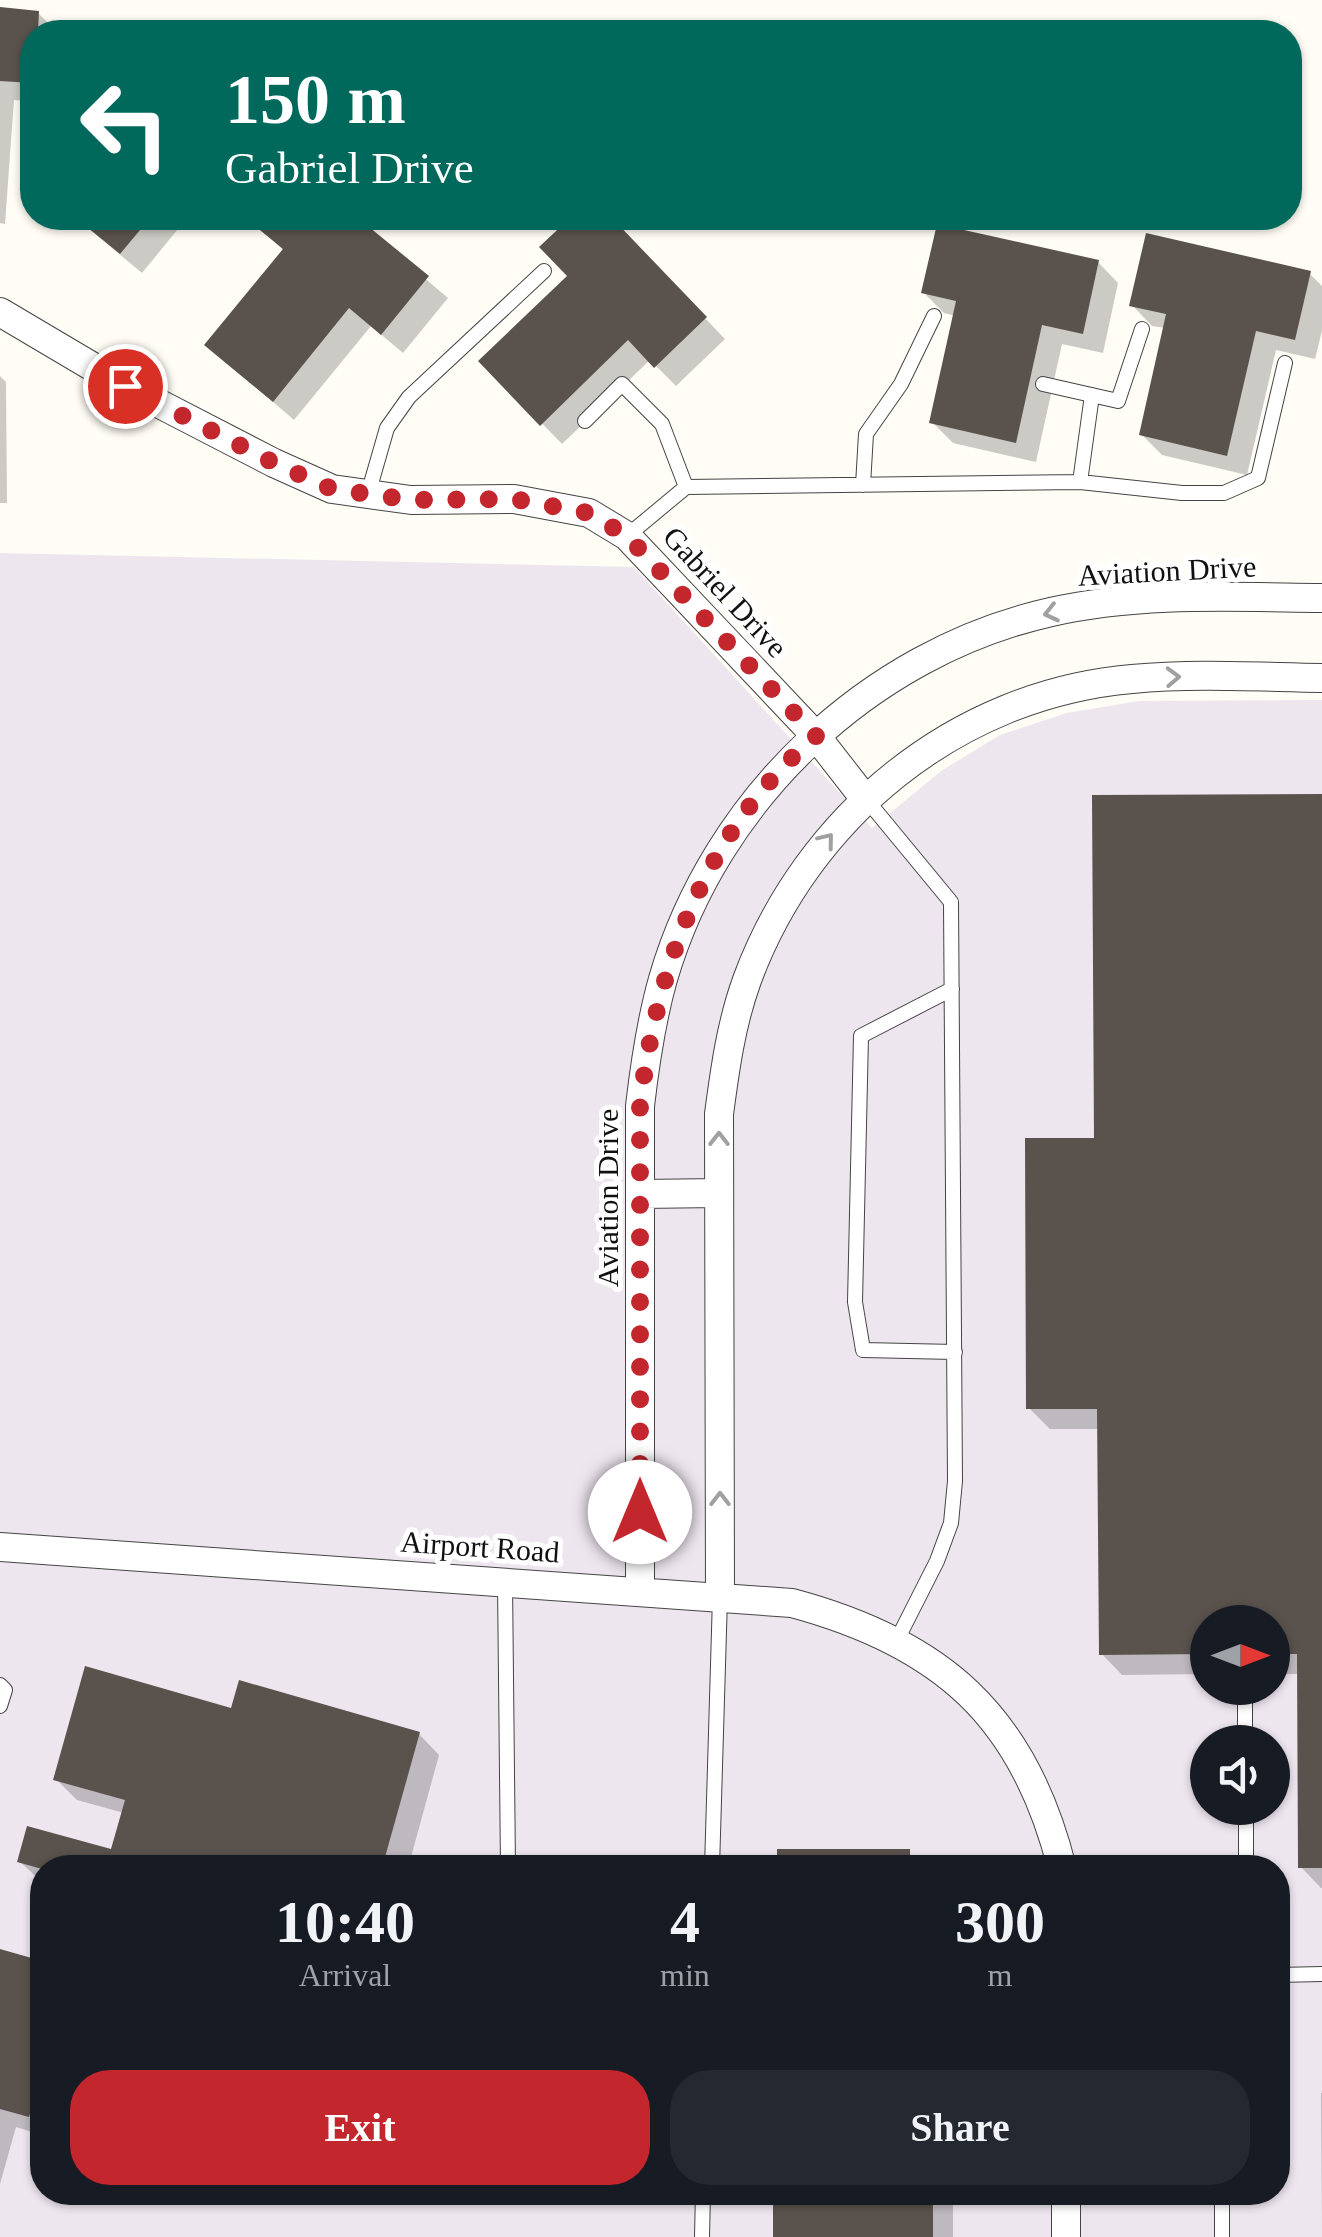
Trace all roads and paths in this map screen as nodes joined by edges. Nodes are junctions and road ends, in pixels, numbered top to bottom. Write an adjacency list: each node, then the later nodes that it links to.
1 (544, 272): 12 (lane)
2 (0, 312): 12 (street, Gabriel Drive)
3 (934, 316): 10 (lane)
4 (1142, 328): 7 (lane)
5 (1285, 363): 9 (lane)
6 (1043, 384): 7 (lane)
7 (1092, 394): 9 (lane)
8 (585, 420): 11 (lane)
9 (1080, 482): 10 (lane)
10 (863, 485): 11 (lane)
11 (686, 488): 13 (lane)
12 (368, 494): 13 (street, Gabriel Drive)
13 (627, 536): 16 (street, Gabriel Drive)
14 (1322, 598): 16 (street, Aviation Drive, one-way to 16)
15 (1322, 678): 17 (street, one-way to 15)
16 (816, 736): 17 (street, Gabriel Drive); 19 (street, Aviation Drive)
17 (865, 799): 18 (lane); 20 (street, one-way to 17)
18 (952, 989): 21 (lane); 21 (lane)
19 (640, 1194): 20 (street); 24 (street, Aviation Drive)
20 (719, 1194): 25 (street, one-way to 20)
21 (955, 1352): 26 (lane)
22 (0, 1547): 23 (street, Airport Road)
23 (505, 1582): 24 (street, Airport Road); 30 (lane)
24 (640, 1592): 25 (street, Airport Road)
25 (720, 1597): 26 (street, Airport Road); 31 (lane)
26 (897, 1640): 32 (street, Airport Road)
27 (0, 1685): 28 (lane)
28 (0, 1706)
29 (1246, 1825): 33 (lane)
30 (508, 1855)
31 (712, 1855)
32 (1059, 1855)
33 (1246, 1855)
34 (1290, 1974): 35 (lane)
35 (1322, 1974)
36 (703, 2205): 39 (lane)
37 (1066, 2205): 40 (street)
38 (1222, 2205): 41 (lane)
39 (702, 2237)
40 (1066, 2237)
41 (1222, 2237)

